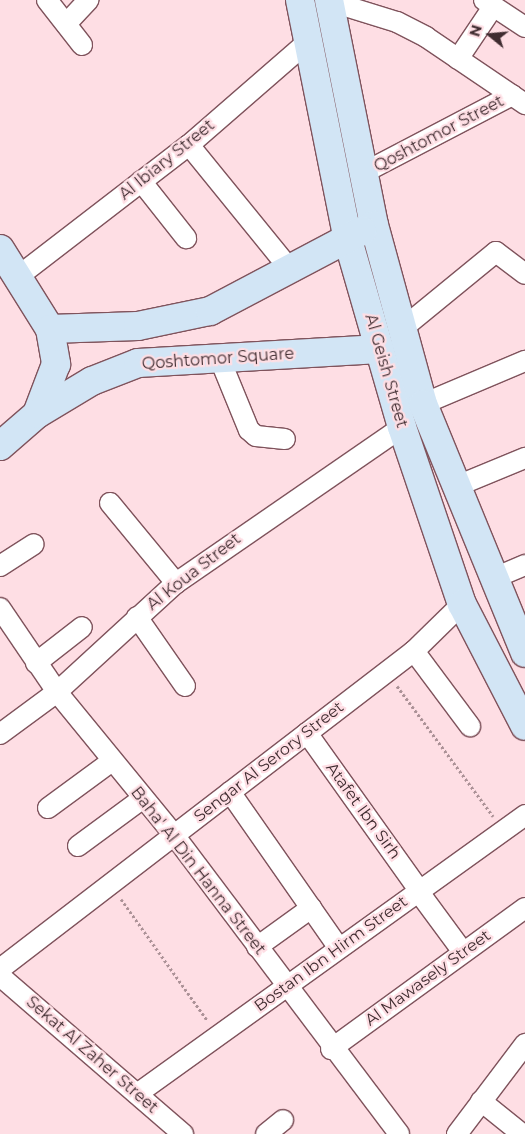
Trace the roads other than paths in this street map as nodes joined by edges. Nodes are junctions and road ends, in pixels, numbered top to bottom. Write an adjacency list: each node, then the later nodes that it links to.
1 (47, 0): 6 (street)
2 (88, 0): 6 (street)
3 (300, 0): 8 (main road, Al Geish Street)
4 (329, 0): 10 (street); 13 (main road, Al Geish Street)
5 (488, 4): 7 (street); 10 (street)
6 (66, 24): 9 (street)
7 (525, 27)
8 (310, 40): 12 (street, Al Ibiary Street); 17 (main road, Al Geish Street)
9 (82, 45)
10 (458, 59): 11 (street)
11 (519, 100): 13 (street, Qoshtomor Street)
12 (189, 145): 14 (street, Al Ibiary Street); 19 (street)
13 (365, 172): 15 (main road, Al Geish Street)
14 (141, 182): 16 (street); 21 (street, Al Ibiary Street)
15 (374, 225): 17 (main road); 22 (main road, Al Geish Street)
16 (186, 238)
17 (348, 240): 19 (main road); 24 (main road, Al Geish Street)
18 (0, 249): 21 (main road)
19 (289, 268): 23 (main road)
20 (525, 274): 22 (street)
21 (20, 275): 23 (main road)
22 (403, 328): 27 (main road, Al Geish Street)
23 (50, 329): 28 (main road)
24 (380, 349): 25 (main road, Qoshtomor Square); 29 (main road, Al Geish Street)
25 (219, 357): 28 (main road, Qoshtomor Square); 30 (street)
26 (525, 361): 27 (street)
27 (423, 404): 33 (main road, Al Geish Street)
28 (37, 414): 31 (main road)
29 (402, 427): 39 (street, Al Koua Street); 40 (main road, Al Geish Street)
30 (285, 439)
31 (0, 446)
32 (525, 458): 33 (street)
33 (457, 486): 38 (main road, Al Geish Street)
34 (110, 503): 39 (street)
35 (34, 544): 37 (street)
36 (525, 565): 38 (street)
37 (0, 566)
38 (492, 579): 45 (main road, Al Geish Street)
39 (176, 583): 42 (street, Al Koua Street)
40 (462, 604): 44 (street, Sengar Al Serory Street); 50 (main road, Al Geish Street)
41 (0, 608): 46 (street, Baha' Al Din Hanna Street)
42 (137, 617): 47 (street); 48 (street, Al Koua Street)
43 (82, 627): 46 (street)
44 (414, 651): 49 (street); 51 (street, Sengar Al Serory Street)
45 (525, 653)
46 (36, 663): 48 (street, Baha' Al Din Hanna Street)
47 (185, 686)
48 (57, 692): 52 (street, Al Koua Street); 53 (street, Baha' Al Din Hanna Street)
49 (470, 726)
50 (525, 726)
51 (307, 733): 54 (street, Sengar Al Serory Street); 60 (street, Atafet Ibn Sirh)
52 (0, 734)
53 (112, 761): 55 (street, Baha' Al Din Hanna Street); 56 (street)
54 (230, 792): 58 (street, Sengar Al Serory Street); 61 (street)
55 (143, 798): 58 (street, Baha' Al Din Hanna Street); 59 (street)
56 (48, 808)
57 (525, 815): 60 (street, Bostan Ibn Hirm Street)
58 (174, 835): 63 (street, Baha' Al Din Hanna Street); 66 (street, Sengar Al Serory Street)
59 (78, 846)
60 (418, 890): 64 (street, Bostan Ibn Hirm Street); 65 (street, Atafet Ibn Sirh)
61 (310, 908): 63 (street); 64 (street)
62 (525, 908): 65 (street, Al Mawasely Street)
63 (257, 947): 68 (street, Baha' Al Din Hanna Street)
64 (339, 948): 68 (street, Bostan Ibn Hirm Street)
65 (463, 952): 70 (street, Al Mawasely Street)
66 (0, 969)
67 (0, 976): 71 (street, Sekat Al Zaher Street)
68 (286, 987): 70 (street, Baha' Al Din Hanna Street); 71 (street, Bostan Ibn Hirm Street)
69 (525, 1044): 72 (street)
70 (331, 1049): 76 (street, Baha' Al Din Hanna Street)
71 (137, 1094): 74 (street, Sekat Al Zaher Street)
72 (481, 1101): 77 (street); 78 (street)
73 (283, 1120): 75 (street)
74 (183, 1134)
75 (266, 1134)
76 (399, 1134)
77 (457, 1134)
78 (522, 1134)

